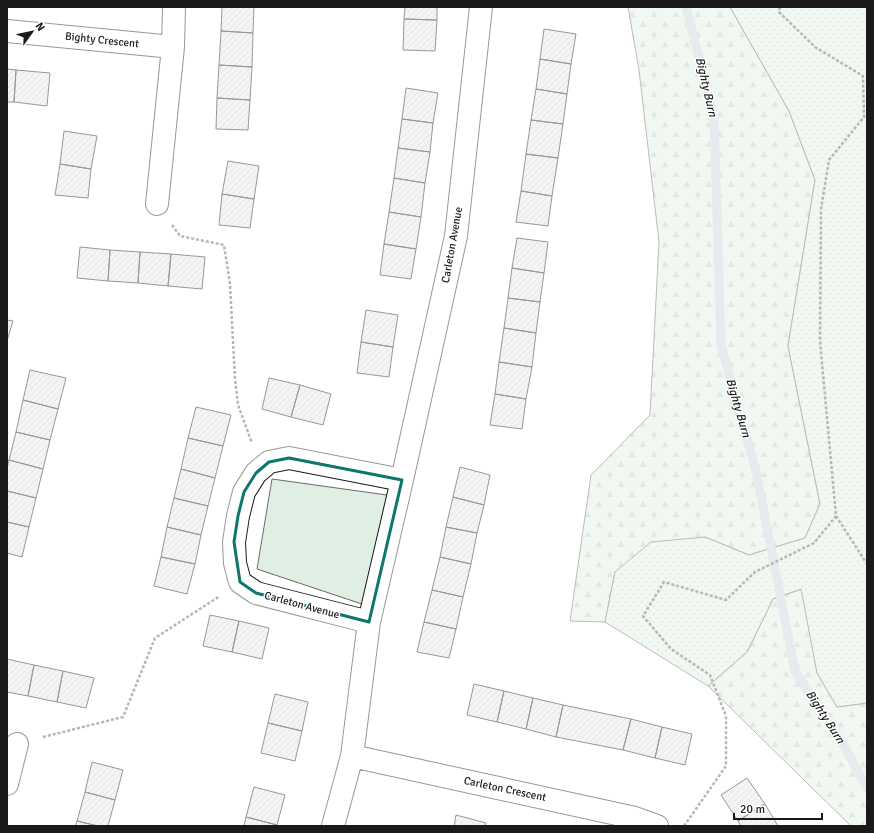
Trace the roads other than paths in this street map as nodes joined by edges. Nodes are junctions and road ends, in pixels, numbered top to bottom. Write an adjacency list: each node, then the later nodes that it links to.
1 (174, 7): 4 (street)
2 (481, 7): 6 (street, Carleton Avenue)
3 (7, 31): 4 (street, Bighty Crescent)
4 (173, 47): 5 (street)
5 (157, 204)
6 (402, 480): 7 (street, Carleton Avenue); 7 (street, Carleton Avenue)
7 (369, 622): 9 (street, Carleton Avenue)
8 (17, 744): 10 (street)
9 (352, 756): 11 (street, Carleton Avenue); 12 (street, Carleton Crescent)
10 (7, 784)
11 (333, 826)
12 (657, 826)

